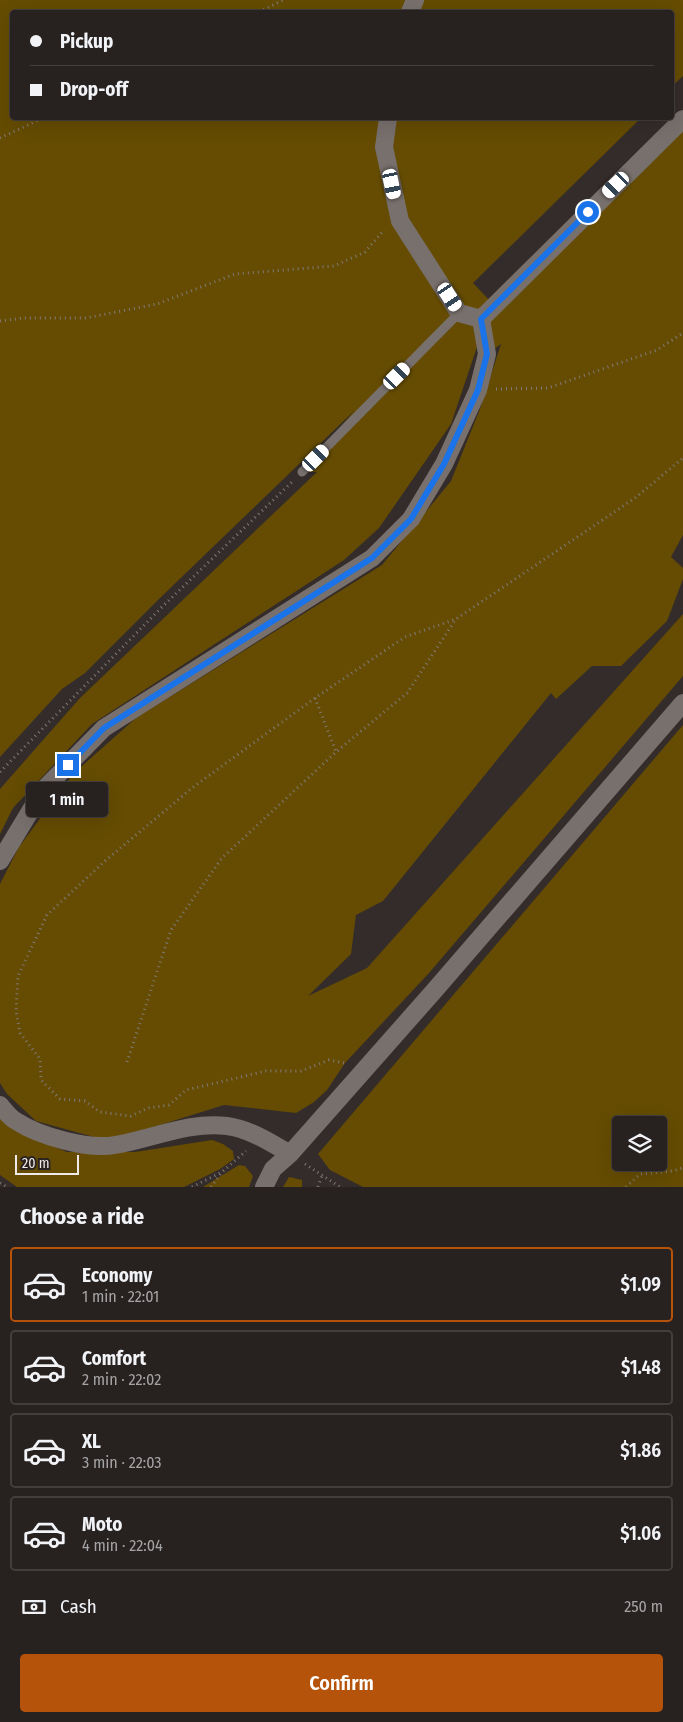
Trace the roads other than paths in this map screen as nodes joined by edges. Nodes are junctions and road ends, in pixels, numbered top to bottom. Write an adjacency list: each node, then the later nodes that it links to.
1 (683, 119): 4 (street)
2 (388, 120): 3 (street)
3 (459, 313): 4 (street); 5 (lane)
4 (481, 319): 7 (street)
5 (302, 472)
6 (683, 703): 9 (street)
7 (0, 861)
8 (0, 1105): 9 (street)
9 (290, 1154): 10 (street)
10 (264, 1187)

